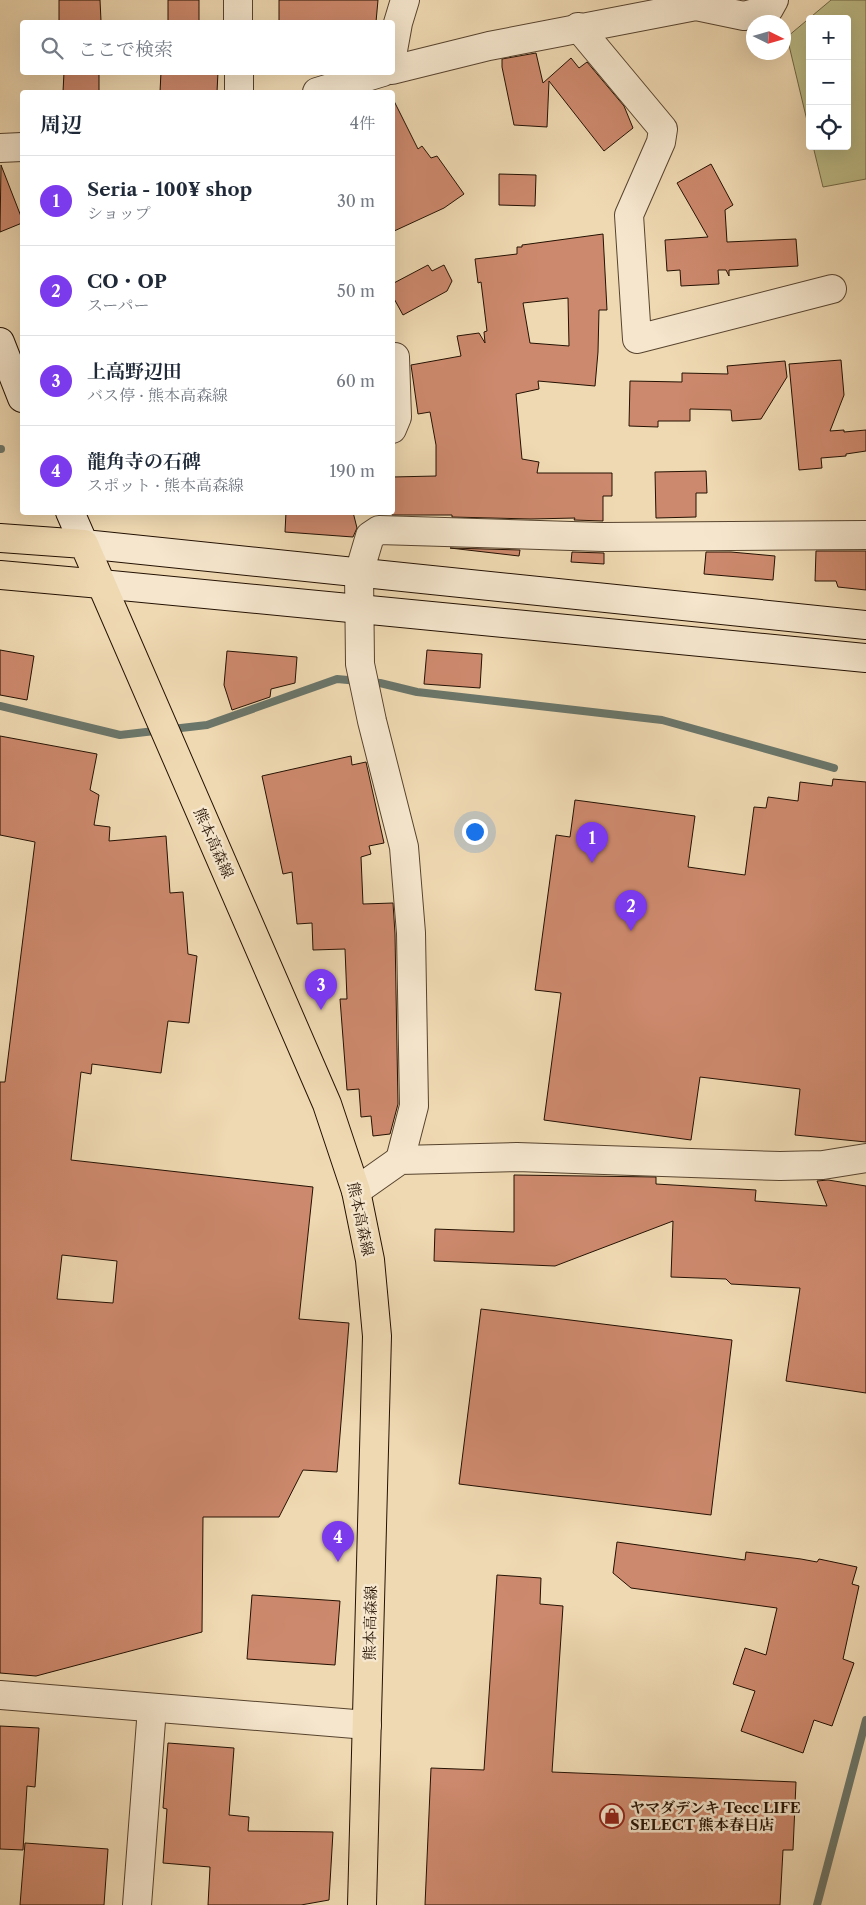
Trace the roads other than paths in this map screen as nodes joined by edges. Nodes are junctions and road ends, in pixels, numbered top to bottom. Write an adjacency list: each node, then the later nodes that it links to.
1 (238, 0): 4 (street)
2 (405, 0): 6 (street)
3 (774, 0): 5 (street)
4 (238, 20)
5 (578, 28): 7 (street); 14 (street)
6 (395, 40)
7 (395, 69)
8 (238, 75): 10 (street)
9 (373, 75): 11 (street)
10 (239, 90)
11 (324, 90)
12 (20, 147): 13 (street)
13 (0, 148)
14 (832, 289)
15 (0, 342): 17 (street)
16 (395, 357): 18 (street)
17 (20, 393)
18 (395, 422)
19 (71, 515): 23 (street)
20 (371, 524): 21 (street); 24 (street)
21 (866, 535)
22 (0, 538): 23 (main road)
23 (84, 544): 24 (street); 26 (main road, 熊本高森線)
24 (359, 573): 27 (street); 28 (street)
25 (0, 575): 26 (main road)
26 (101, 584): 27 (street); 32 (main road, 熊本高森線)
27 (360, 609): 29 (street); 31 (street)
28 (866, 625)
29 (866, 658)
30 (866, 1158): 31 (street)
31 (400, 1160): 32 (street)
32 (356, 1191): 35 (main road, 熊本高森線)
33 (0, 1695): 34 (street)
34 (152, 1708): 35 (street); 36 (street)
35 (367, 1725): 37 (main road, 熊本高森線)
36 (137, 1905)
37 (362, 1905)

